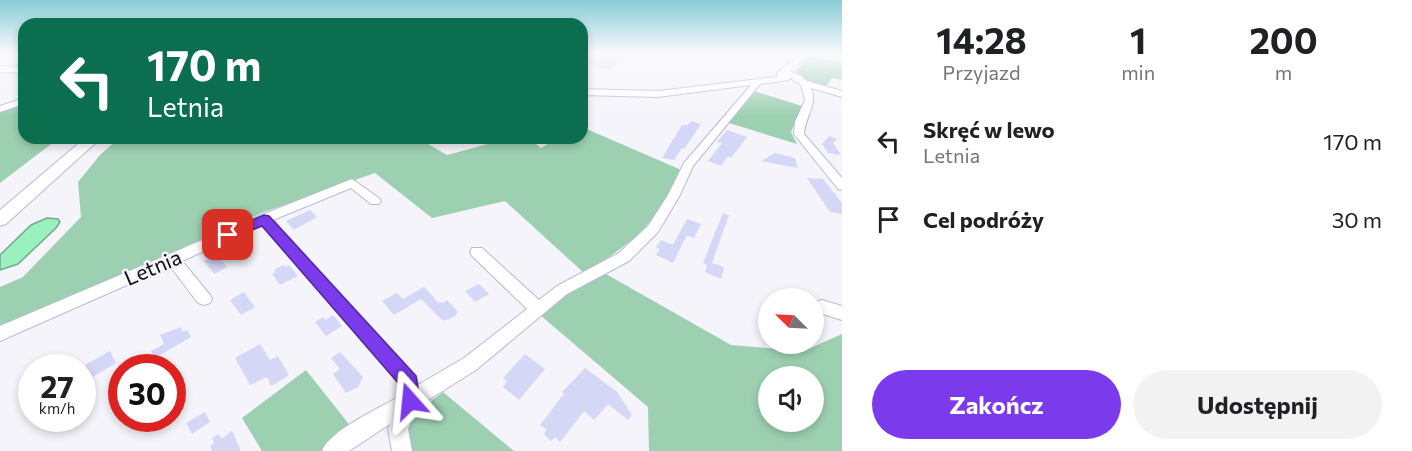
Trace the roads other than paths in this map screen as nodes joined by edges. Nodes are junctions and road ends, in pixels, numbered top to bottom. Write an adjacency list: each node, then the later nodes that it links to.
1 (791, 77): 2 (street); 4 (street); 9 (street)
2 (755, 81): 3 (street); 18 (street)
3 (588, 92)
4 (842, 94)
5 (18, 103): 6 (street)
6 (0, 109)
7 (73, 144): 11 (main road)
8 (87, 144): 13 (main road)
9 (842, 186)
10 (375, 201): 12 (street, Letnia)
11 (0, 206)
12 (264, 219): 15 (street, Letnia); 21 (street)
13 (0, 220)
14 (477, 252): 18 (street)
15 (173, 259): 16 (street); 20 (street, Letnia)
16 (204, 300)
17 (824, 308): 19 (street)
18 (538, 309): 21 (street)
19 (842, 313)
20 (2, 333)
21 (410, 401): 22 (street); 23 (street)
22 (332, 451)
23 (402, 451)

